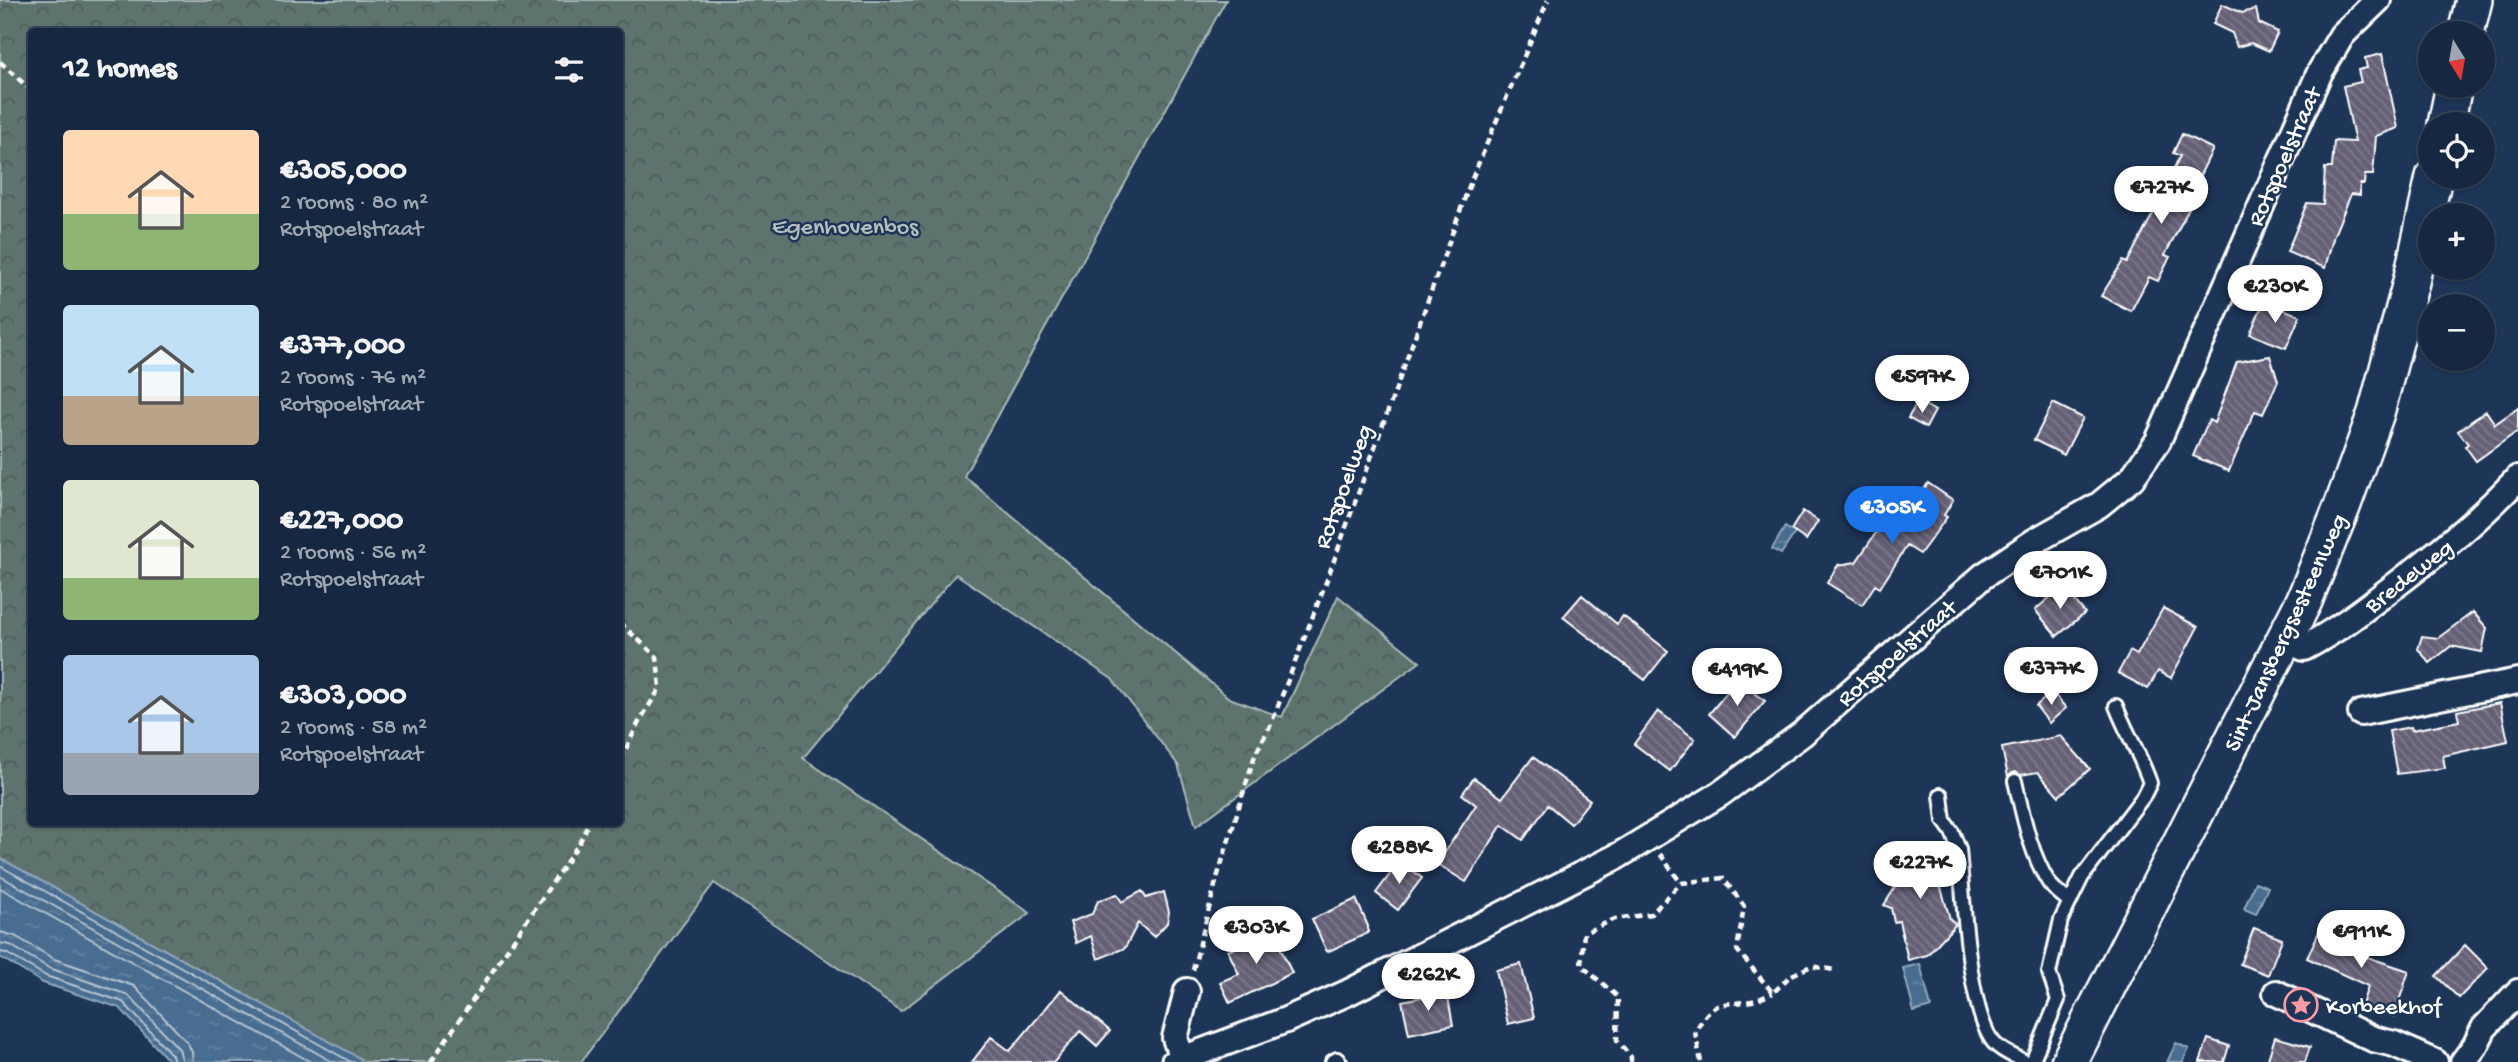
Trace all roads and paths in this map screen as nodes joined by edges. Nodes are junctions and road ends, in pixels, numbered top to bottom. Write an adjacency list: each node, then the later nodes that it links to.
1 (1548, 0): 22 (path, Rotspoelweg)
2 (2378, 0): 18 (street, Rotspoelstraat)
3 (2474, 0): 4 (main road)
4 (2469, 21)
5 (0, 62): 6 (path)
6 (28, 87)
7 (2431, 189): 10 (main road, Sint-Jansbergsesteenweg)
8 (2518, 478): 10 (street, Bredeweg)
9 (623, 626): 14 (path)
10 (2286, 640): 33 (main road, Sint-Jansbergsesteenweg)
11 (2518, 681): 13 (street)
12 (2116, 706): 20 (lane)
13 (2361, 713)
14 (623, 755)
15 (2015, 781): 20 (lane)
16 (1941, 795): 32 (lane)
17 (587, 826): 27 (path)
18 (1648, 837): 19 (path); 26 (street, Rotspoelstraat)
19 (1681, 883): 24 (path); 30 (path)
20 (2070, 902): 32 (lane)
21 (1834, 970): 24 (path)
22 (1187, 991): 26 (street)
23 (2518, 992): 35 (street)
24 (1773, 993): 31 (path)
25 (2276, 993): 34 (street)
26 (1182, 1061)
27 (431, 1062)
28 (1332, 1062): 29 (lane)
29 (1340, 1062)
30 (1631, 1062)
31 (1701, 1062)
32 (2029, 1062)
33 (2069, 1062)
34 (2435, 1062)
35 (2463, 1062)

